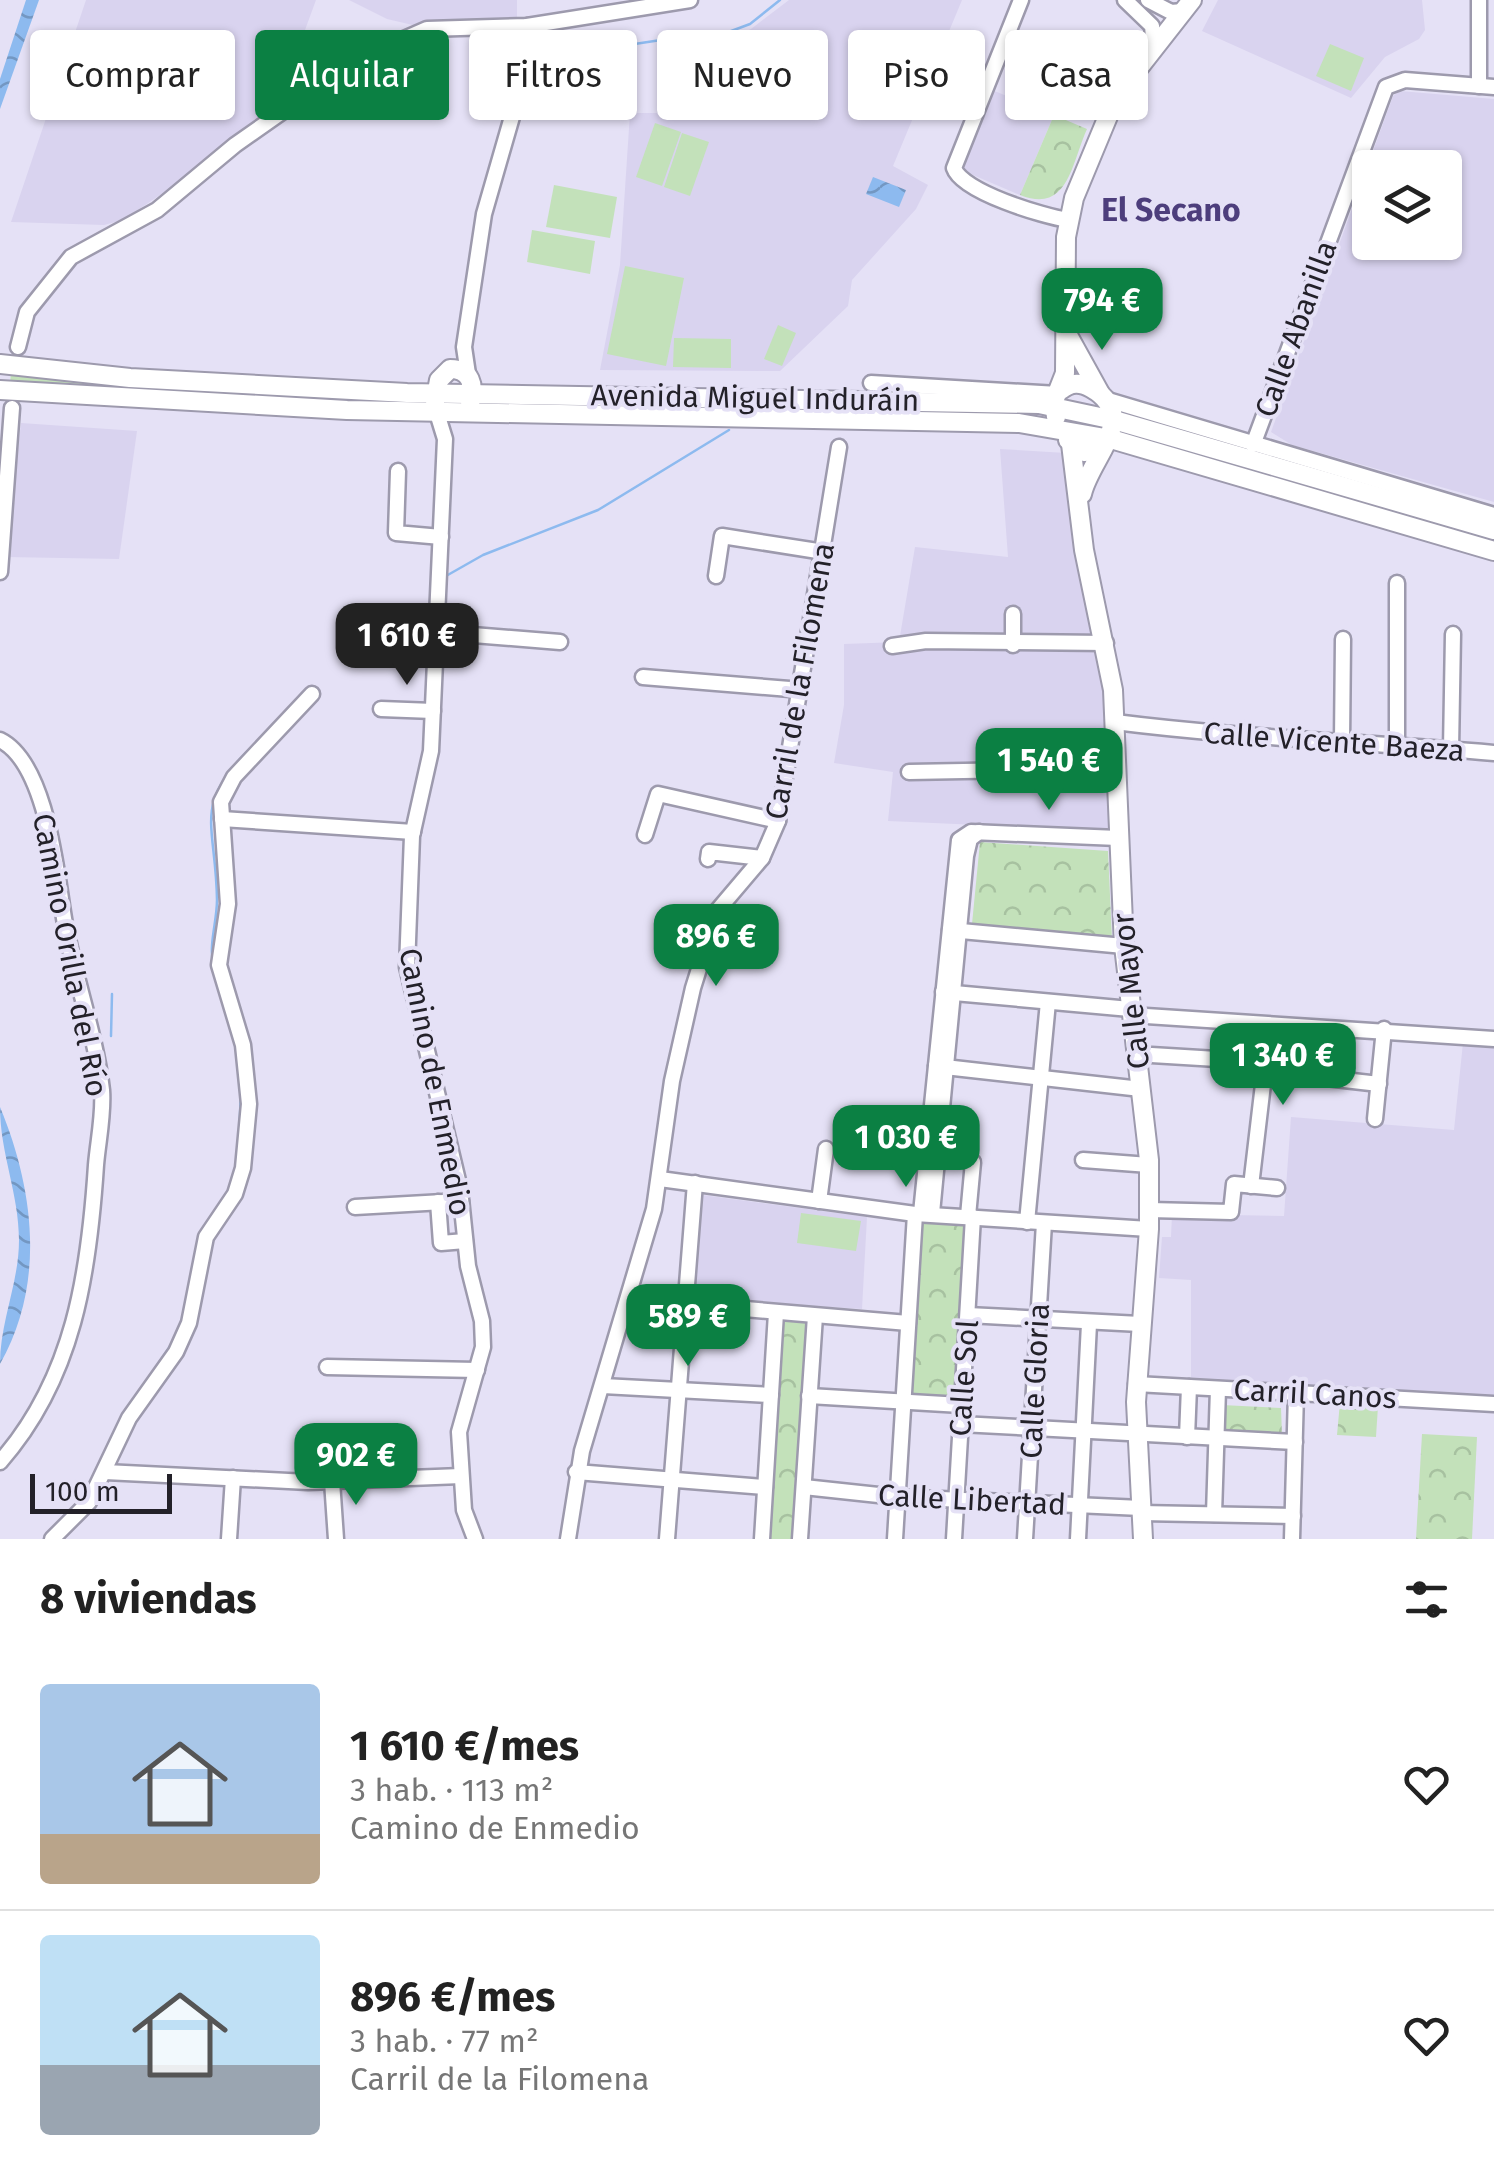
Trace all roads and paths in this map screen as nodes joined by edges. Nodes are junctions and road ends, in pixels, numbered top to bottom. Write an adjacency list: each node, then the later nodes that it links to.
1 (690, 0): 7 (street)
2 (1021, 0): 10 (street)
3 (1125, 0): 8 (street)
4 (1148, 0): 6 (street)
5 (1479, 0): 9 (street)
6 (1188, 5): 8 (main road)
7 (527, 26): 12 (street); 14 (street)
8 (1154, 48): 10 (main road)
9 (1486, 86): 28 (street, Calle Abanilla)
10 (1068, 220): 11 (main road)
11 (1066, 330): 19 (main road); 20 (main road)
12 (18, 347)
13 (1, 365): 17 (main road, Avenida Miguel Induráin)
14 (459, 371): 17 (main road); 18 (main road)
15 (871, 383): 19 (street)
16 (0, 390): 22 (main road, Avenida Miguel Induráin)
17 (435, 393): 18 (main road, Avenida Miguel Induráin); 22 (main road)
18 (473, 394): 19 (main road, Avenida Miguel Induráin); 23 (main road)
19 (1058, 397): 20 (main road); 24 (main road, Avenida Miguel Induráin); 25 (main road)
20 (1104, 397): 24 (main road); 28 (street)
21 (12, 408): 38 (street)
22 (437, 413): 23 (main road, Avenida Miguel Induráin); 26 (street, Camino de Enmedio)
23 (466, 414): 25 (main road, Avenida Miguel Induráin); 26 (street)
24 (1114, 420): 29 (main road, Calle Mayor); 34 (main road, Avenida Miguel Induráin)
25 (1060, 428): 27 (main road); 29 (main road, Avenida Miguel Induráin)
26 (445, 438): 35 (street, Camino de Enmedio)
27 (1071, 444): 29 (main road); 32 (main road, Calle Mayor)
28 (1253, 444): 33 (street)
29 (1106, 445): 32 (main road, Calle Mayor); 36 (main road, Avenida Miguel Induráin)
30 (839, 447): 37 (street, Carril de la Filomena)
31 (398, 471): 35 (street)
32 (1080, 504): 47 (main road, Calle Mayor)
33 (1494, 515)
34 (1494, 530)
35 (441, 537): 42 (street, Camino de Enmedio)
36 (1494, 551)
37 (824, 552): 39 (street); 51 (street, Carril de la Filomena)
38 (0, 572)
39 (716, 576)
40 (1398, 582): 58 (street)
41 (1013, 614): 48 (street)
42 (436, 632): 43 (street); 46 (street); 54 (street, Camino de Enmedio)
43 (389, 634)
44 (1453, 634): 59 (street)
45 (1342, 639): 57 (street)
46 (560, 642)
47 (1106, 643): 48 (street); 55 (main road, Calle Mayor)
48 (1013, 644): 49 (street)
49 (892, 646)
50 (644, 678): 51 (street)
51 (802, 690): 64 (street, Carril de la Filomena)
52 (312, 694): 63 (street)
53 (381, 709): 54 (street)
54 (432, 711): 65 (street, Camino de Enmedio)
55 (1115, 722): 57 (street, Calle Vicente Baeza); 61 (main road, Calle Mayor)
56 (0, 740): 132 (street, Camino Orilla del Río)
57 (1342, 741): 58 (street, Calle Vicente Baeza)
58 (1397, 746): 59 (street, Calle Vicente Baeza)
59 (1451, 749): 60 (street, Calle Vicente Baeza)
60 (1494, 753)
61 (1117, 768): 62 (street); 67 (main road, Calle Mayor)
62 (909, 772)
63 (222, 819): 65 (street); 133 (street)
64 (778, 821): 66 (street); 68 (street, Carril de la Filomena)
65 (413, 832): 94 (street, Camino de Enmedio)
66 (645, 835)
67 (1118, 838): 70 (street); 71 (main road, Calle Mayor)
68 (762, 858): 69 (street); 89 (street, Carril de la Filomena)
69 (708, 859)
70 (954, 930): 71 (street); 72 (street)
71 (1124, 946): 74 (main road, Calle Mayor)
72 (948, 993): 73 (street); 79 (street)
73 (1048, 1002): 74 (street); 81 (street)
74 (1130, 1012): 75 (street); 78 (main road, Calle Mayor)
75 (1270, 1024): 76 (street); 80 (street)
76 (1384, 1029): 77 (street); 82 (street)
77 (1494, 1038)
78 (1135, 1054): 80 (street); 83 (main road, Calle Mayor)
79 (940, 1066): 81 (street); 97 (street)
80 (1266, 1067): 82 (street); 91 (street)
81 (1041, 1075): 83 (street); 100 (street)
82 (1378, 1084): 84 (street)
83 (1141, 1089): 88 (main road, Calle Mayor)
84 (1375, 1119)
85 (826, 1149): 93 (street)
86 (1083, 1160): 88 (street)
87 (973, 1162): 98 (street, Calle Sol)
88 (1149, 1165): 99 (main road, Calle Mayor)
89 (660, 1179): 90 (street); 103 (street, Carril de la Filomena)
90 (695, 1184): 93 (street); 104 (street)
91 (1251, 1186): 92 (street); 99 (street)
92 (1277, 1188)
93 (819, 1200): 97 (street)
94 (462, 1201): 95 (street); 102 (street, Camino de Enmedio)
95 (438, 1202): 96 (street); 102 (street)
96 (355, 1207)
97 (922, 1213): 98 (street); 109 (street)
98 (971, 1216): 100 (street); 106 (street, Calle Sol)
99 (1150, 1220): 101 (street); 111 (main road, Calle Mayor)
100 (1027, 1222): 101 (street)
101 (1044, 1223): 108 (street, Calle Gloria)
102 (465, 1241): 113 (street, Camino de Enmedio)
103 (629, 1300): 104 (street); 115 (street, Carril de la Filomena)
104 (683, 1305): 105 (street); 118 (street)
105 (776, 1313): 107 (street); 120 (street)
106 (968, 1315): 108 (street); 124 (street, Calle Sol)
107 (815, 1316): 109 (street); 121 (street)
108 (1038, 1321): 110 (street); 126 (street, Calle Gloria)
109 (908, 1323): 122 (street)
110 (1088, 1324): 111 (street); 127 (street)
111 (1140, 1324): 114 (main road, Calle Mayor)
112 (327, 1367): 113 (street)
113 (477, 1370): 135 (street, Camino de Enmedio)
114 (1136, 1384): 116 (street, Carril Canos); 128 (main road, Calle Mayor)
115 (603, 1386): 118 (street); 134 (street, Carril de la Filomena)
116 (1189, 1387): 117 (street, Carril Canos); 129 (street)
117 (1218, 1389): 119 (street, Carril Canos); 130 (street)
118 (676, 1390): 120 (street); 137 (street)
119 (1296, 1393): 123 (street, Carril Canos); 131 (street)
120 (771, 1395): 139 (street)
121 (809, 1396): 122 (street); 140 (street)
122 (903, 1402): 124 (street); 141 (street)
123 (1494, 1404)
124 (961, 1405): 125 (street, Calle Sol)
125 (961, 1424): 126 (street); 142 (street, Calle Sol)
126 (1033, 1429): 127 (street); 143 (street, Calle Gloria)
127 (1083, 1432): 128 (street); 144 (street)
128 (1136, 1435): 129 (street); 145 (main road, Calle Mayor)
129 (1187, 1437): 130 (street)
130 (1217, 1438): 131 (street); 146 (street)
131 (1294, 1442): 147 (street)
132 (0, 1462)
133 (105, 1472): 136 (street); 148 (street)
134 (576, 1472): 137 (street); 152 (street, Carril de la Filomena)
135 (461, 1476): 138 (street); 151 (street, Camino de Enmedio)
136 (233, 1478): 138 (street); 149 (street)
137 (671, 1480): 139 (street); 153 (street)
138 (332, 1481): 150 (street)
139 (765, 1487): 154 (street)
140 (804, 1487): 141 (street, Calle Libertad); 155 (street)
141 (897, 1497): 142 (street, Calle Libertad); 156 (street)
142 (956, 1500): 143 (street, Calle Libertad); 157 (street, Calle Sol)
143 (1027, 1504): 144 (street, Calle Libertad); 158 (street, Calle Gloria)
144 (1080, 1506): 145 (street, Calle Libertad); 159 (street)
145 (1141, 1511): 146 (street, Calle Libertad); 160 (main road, Calle Mayor)
146 (1214, 1514): 147 (street, Calle Libertad)
147 (1293, 1516): 161 (street)
148 (52, 1539)
149 (230, 1539)
150 (336, 1539)
151 (475, 1539)
152 (568, 1539)
153 (667, 1539)
154 (762, 1539)
155 (800, 1539)
156 (895, 1539)
157 (954, 1539)
158 (1025, 1539)
159 (1078, 1539)
160 (1143, 1539)
161 (1292, 1539)

